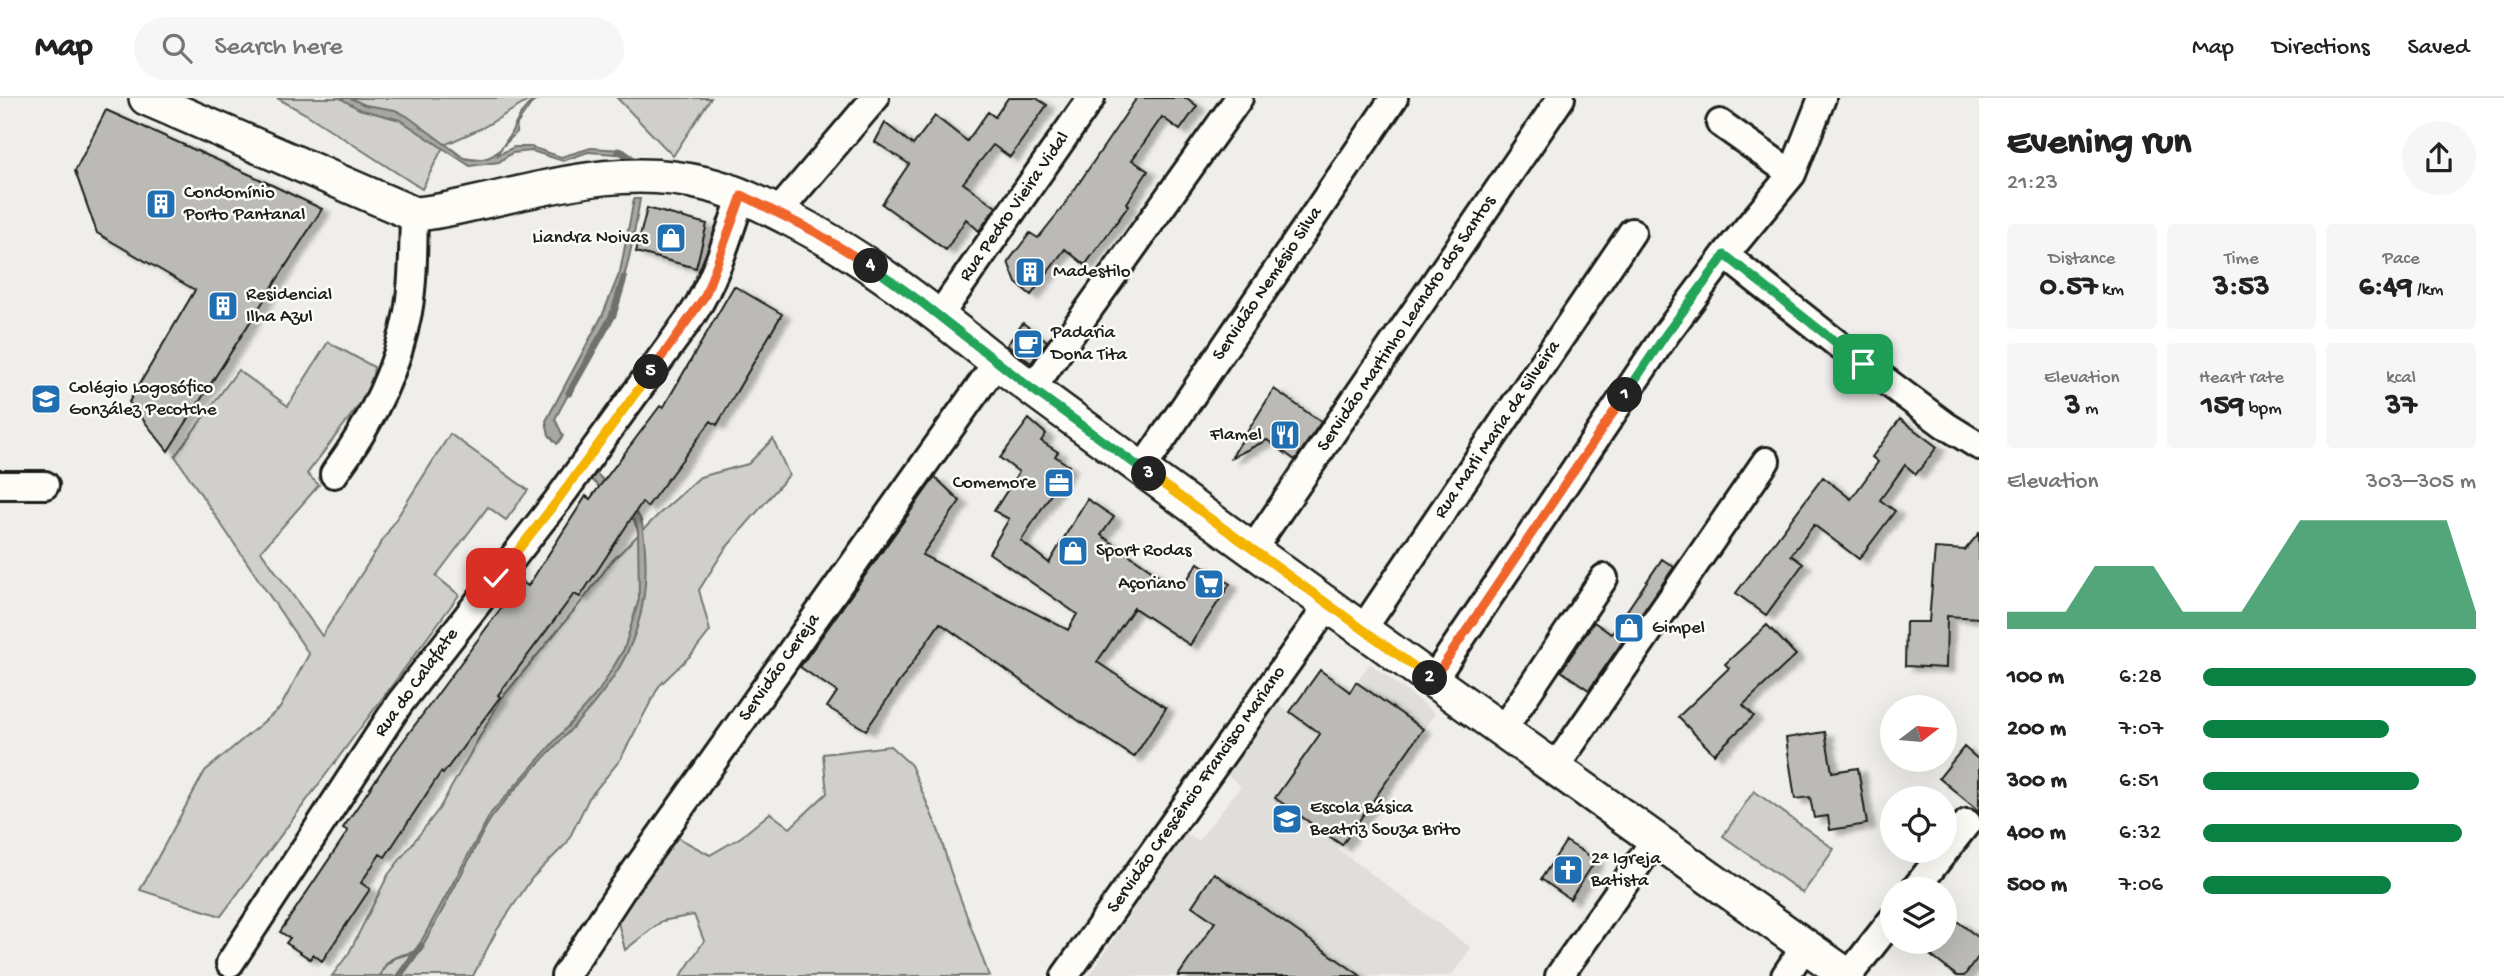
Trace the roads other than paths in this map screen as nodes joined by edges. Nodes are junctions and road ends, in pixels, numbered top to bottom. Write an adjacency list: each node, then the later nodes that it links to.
1 (146, 98): 12 (main road)
2 (875, 98): 11 (street)
3 (1091, 98): 15 (street, Rua Pedro Vieira Vidal)
4 (1239, 98): 17 (street)
5 (1394, 98): 20 (street, Servidão Nemésio Silva)
6 (1561, 98): 24 (street, Servidão Martinho Leandro dos Santos)
7 (1822, 98): 9 (street)
8 (1720, 123): 9 (street)
9 (1792, 174): 14 (street)
10 (742, 195): 11 (main road); 12 (main road); 36 (street, Rua do Calafate)
11 (778, 212): 15 (main road)
12 (414, 214): 21 (street)
13 (1632, 232): 27 (street, Rua Marli Maria da Silveira)
14 (1725, 255): 18 (street); 28 (street)
15 (939, 316): 16 (main road)
16 (997, 362): 17 (main road); 37 (street, Servidão Cereja)
17 (1032, 389): 20 (main road)
18 (1979, 446)
19 (1766, 461): 30 (street)
20 (1142, 470): 24 (main road)
21 (334, 474)
22 (0, 485): 23 (street)
23 (45, 485)
24 (1253, 549): 26 (main road)
25 (1604, 578): 29 (street)
26 (1329, 604): 27 (main road); 38 (street, Servidão Crescêncio Francisco Mariano)
27 (1363, 628): 28 (main road)
28 (1433, 680): 29 (main road)
29 (1502, 731): 30 (main road)
30 (1555, 769): 32 (main road)
31 (1967, 823): 33 (street)
32 (1655, 840): 35 (main road); 39 (street)
33 (1924, 877)
34 (1880, 935): 41 (street)
35 (1805, 946): 40 (street); 41 (main road)
36 (230, 963)
37 (565, 976)
38 (1065, 976)
39 (1559, 976)
40 (1786, 976)
41 (1848, 976)

